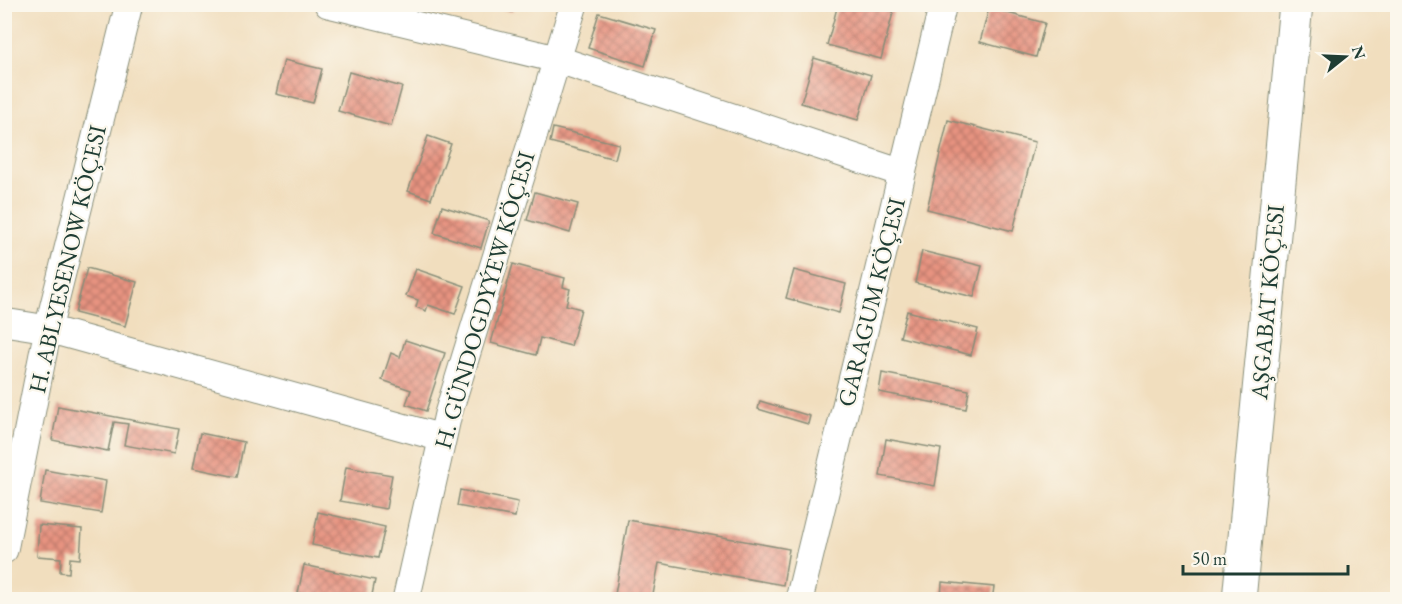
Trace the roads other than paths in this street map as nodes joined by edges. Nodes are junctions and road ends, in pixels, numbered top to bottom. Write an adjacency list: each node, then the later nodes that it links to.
1 (129, 4): 9 (street, H. ABLYESENOW KÖÇESI)
2 (328, 4): 6 (street)
3 (574, 4): 6 (street, H. GÜNDOGDYÝEW KÖÇESI)
4 (943, 4): 7 (street, GARAGUM KÖÇESI)
5 (1296, 4): 14 (street, AŞGABAT KÖÇESI)
6 (556, 59): 7 (street); 10 (street, H. GÜNDOGDYÝEW KÖÇESI)
7 (902, 173): 13 (street, GARAGUM KÖÇESI)
8 (4, 322): 9 (street)
9 (48, 329): 10 (street); 11 (street, H. ABLYESENOW KÖÇESI)
10 (442, 438): 12 (street, H. GÜNDOGDYÝEW KÖÇESI)
11 (4, 550)
12 (406, 600)
13 (799, 600)
14 (1239, 600)

